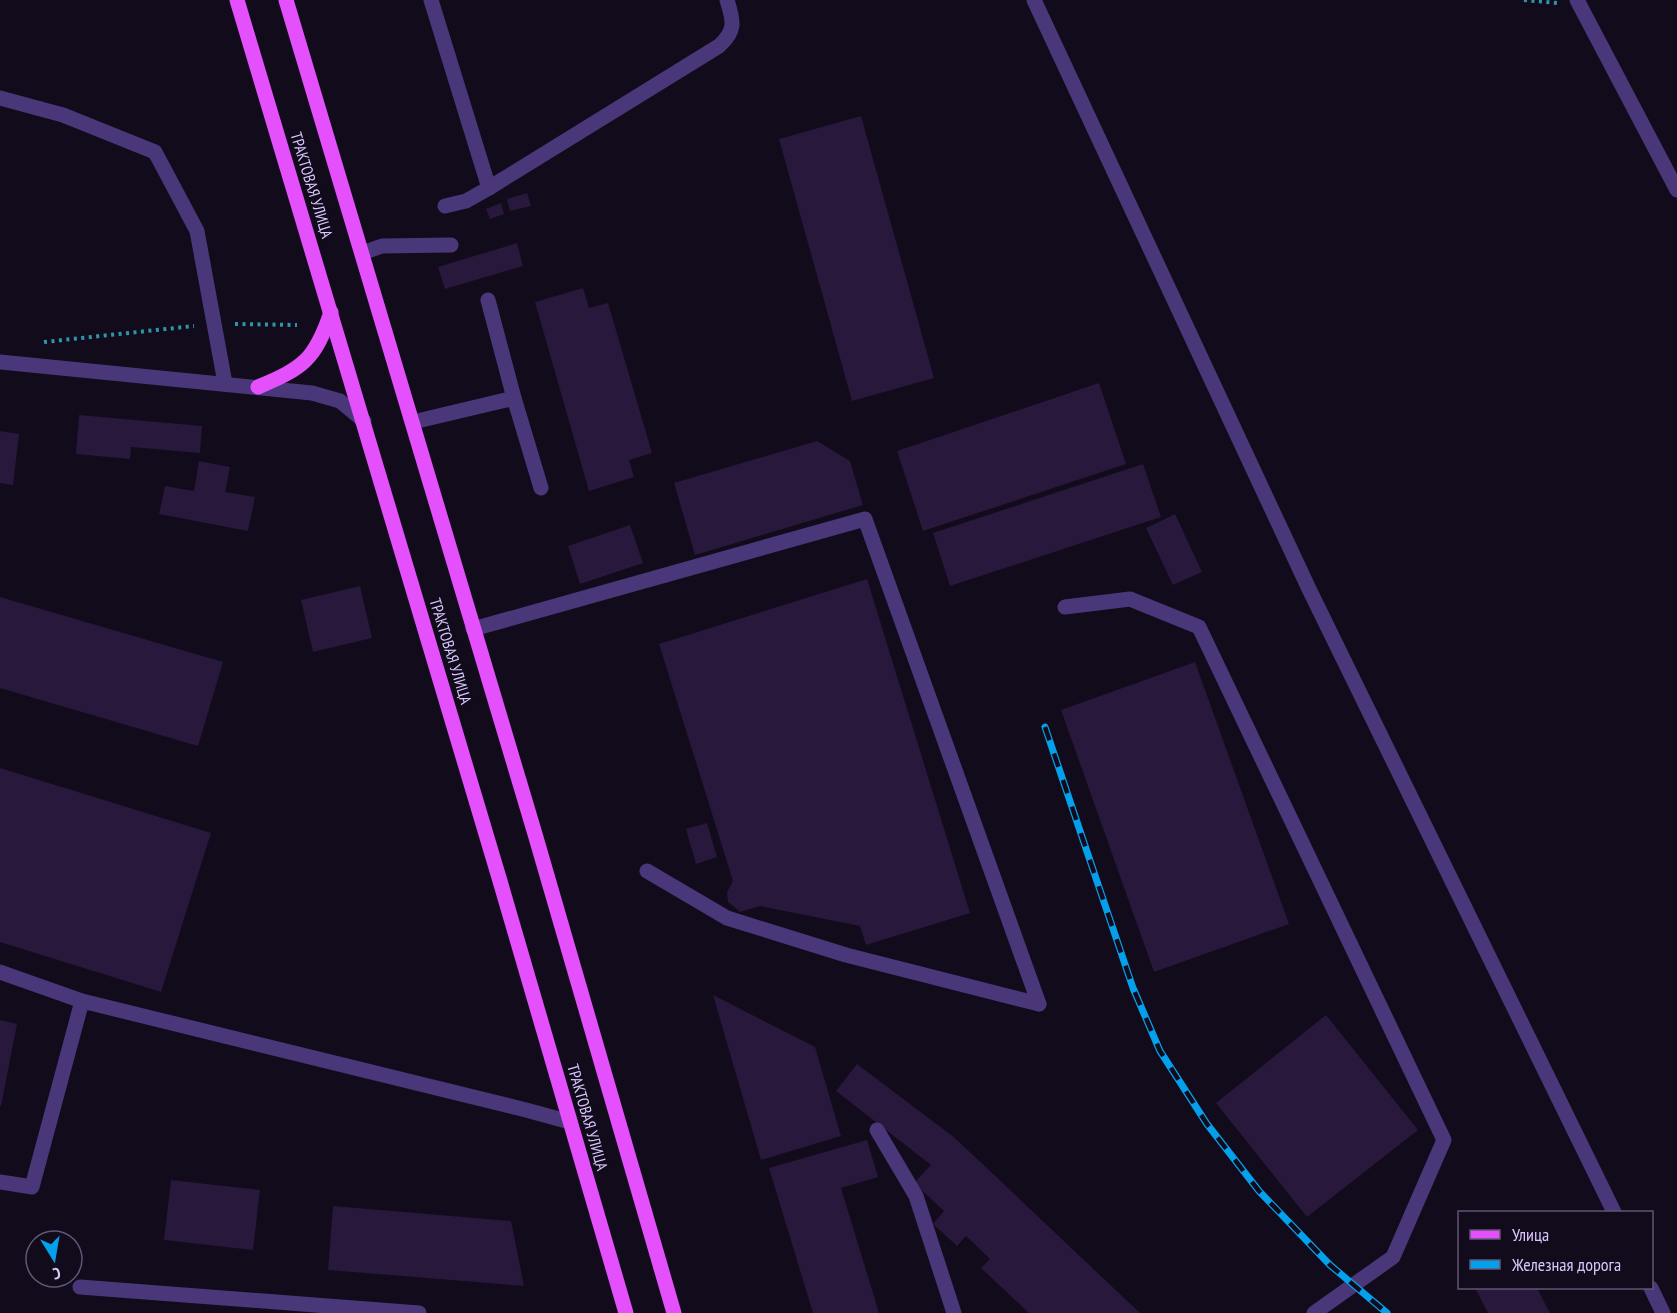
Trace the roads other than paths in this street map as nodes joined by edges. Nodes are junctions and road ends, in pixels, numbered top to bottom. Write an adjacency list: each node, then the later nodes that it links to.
1 (237, 0): 14 (main road, ТРАКТОВАЯ УЛИЦА)
2 (286, 0): 12 (main road, ТРАКТОВАЯ УЛИЦА)
3 (431, 0): 8 (lane)
4 (727, 0): 8 (lane)
5 (1034, 0): 30 (lane)
6 (1578, 2): 9 (lane)
7 (0, 98): 16 (lane)
8 (489, 188): 10 (lane)
9 (1677, 190)
10 (445, 206)
11 (451, 244): 12 (lane)
12 (362, 254): 20 (main road, ТРАКТОВАЯ УЛИЦА)
13 (488, 300): 18 (lane)
14 (331, 312): 17 (main road); 19 (main road, ТРАКТОВАЯ УЛИЦА)
15 (0, 362): 16 (lane)
16 (225, 383): 17 (lane)
17 (258, 387): 19 (lane)
18 (514, 398): 20 (lane); 21 (lane)
19 (364, 421): 27 (main road, ТРАКТОВАЯ УЛИЦА)
20 (413, 422): 23 (main road, ТРАКТОВАЯ УЛИЦА)
21 (541, 488)
22 (1065, 607): 37 (lane)
23 (473, 629): 24 (lane); 35 (main road, ТРАКТОВАЯ УЛИЦА)
24 (647, 871)
25 (0, 972): 26 (lane)
26 (82, 1000): 27 (lane); 29 (lane)
27 (570, 1122): 34 (main road, ТРАКТОВАЯ УЛИЦА)
28 (877, 1130): 36 (lane)
29 (0, 1182)
30 (1614, 1211)
31 (84, 1287): 33 (lane)
32 (1652, 1289): 38 (lane)
33 (419, 1313)
34 (626, 1313)
35 (674, 1313)
36 (954, 1313)
37 (1314, 1313)
38 (1664, 1313)

